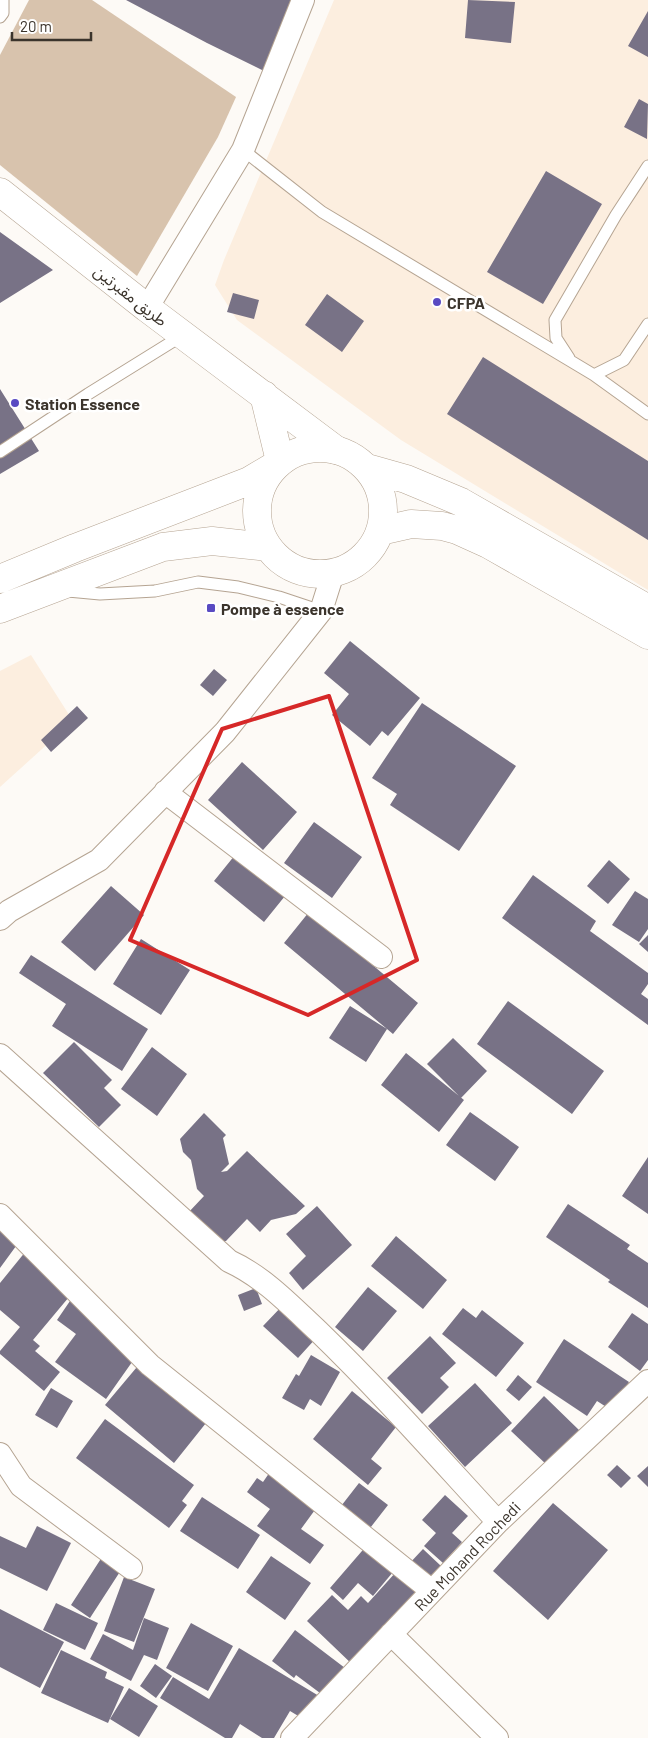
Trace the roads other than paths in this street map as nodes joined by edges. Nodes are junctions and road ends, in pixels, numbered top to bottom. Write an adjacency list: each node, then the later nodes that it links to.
1 (3, 0): 3 (lane)
2 (303, 0): 4 (street)
3 (0, 17)
4 (243, 150): 7 (street); 10 (lane)
5 (648, 166): 10 (lane)
6 (0, 192): 7 (main road, طريق مقبرتين)
7 (147, 308): 9 (main road, طريق مقبرتين)
8 (648, 324): 11 (lane)
9 (184, 335): 12 (main road, طريق مقبرتين); 15 (lane)
10 (571, 362): 11 (lane)
11 (594, 375): 13 (lane)
12 (264, 395): 14 (main road, طريق مقبرتين); 16 (main road)
13 (648, 414)
14 (336, 450): 16 (main road); 17 (main road)
15 (0, 452)
16 (278, 463): 19 (main road); 21 (main road)
17 (367, 468): 18 (main road); 24 (main road)
18 (380, 531): 20 (main road); 26 (main road)
19 (268, 547): 20 (main road); 22 (main road)
20 (333, 573): 25 (street)
21 (0, 579)
22 (48, 589): 23 (main road); 25 (lane)
23 (0, 609)
24 (648, 609)
25 (321, 610): 27 (street)
26 (648, 635)
27 (165, 792): 28 (street); 29 (street)
28 (0, 919)
29 (381, 957)
30 (0, 1055): 34 (street)
31 (0, 1215): 36 (street)
32 (648, 1381): 34 (street, Rue Mohand Rochedi)
33 (0, 1454): 35 (street)
34 (498, 1522): 36 (street, Rue Mohand Rochedi)
35 (131, 1568)
36 (432, 1591): 37 (street, Rue Mohand Rochedi)
37 (391, 1634): 38 (street, Rue Mohand Rochedi); 39 (street)
38 (292, 1738)
39 (497, 1738)

